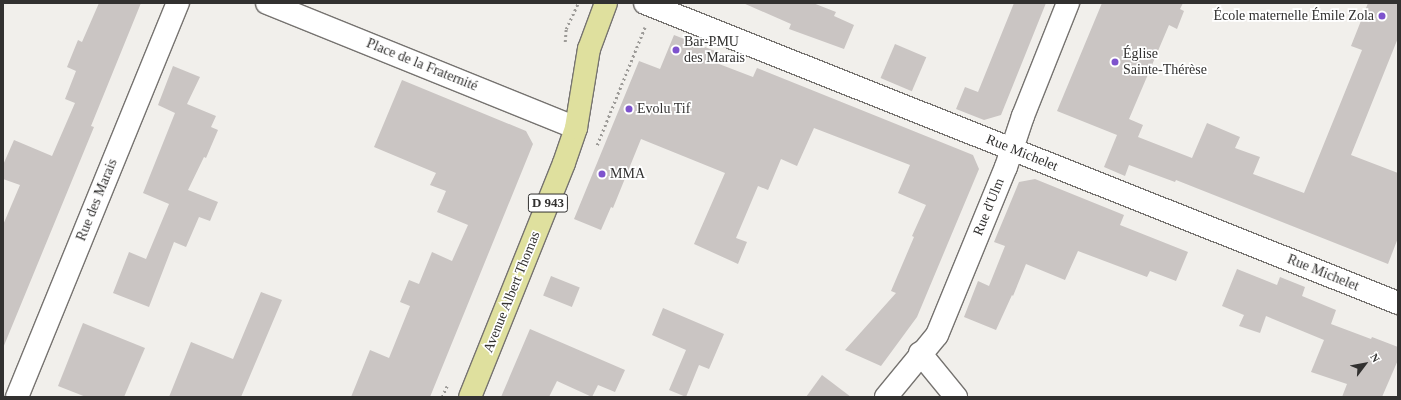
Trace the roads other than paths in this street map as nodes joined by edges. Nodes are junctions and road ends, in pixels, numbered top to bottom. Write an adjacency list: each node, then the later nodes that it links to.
1 (178, 3): 10 (street, Rue des Marais)
2 (267, 3): 6 (street, Place de la Fraternité)
3 (606, 3): 6 (main road, Avenue Albert Thomas / D 943)
4 (645, 3): 7 (street, Rue Michelet)
5 (1068, 3): 7 (street, Rue d'Ulm)
6 (576, 128): 11 (main road, Avenue Albert Thomas / D 943)
7 (1011, 148): 8 (street, Rue Michelet); 9 (street, Rue d'Ulm)
8 (1398, 303)
9 (920, 353): 12 (street, Rue d'Ulm); 13 (street)
10 (17, 397)
11 (470, 397)
12 (886, 397)
13 (956, 397)

